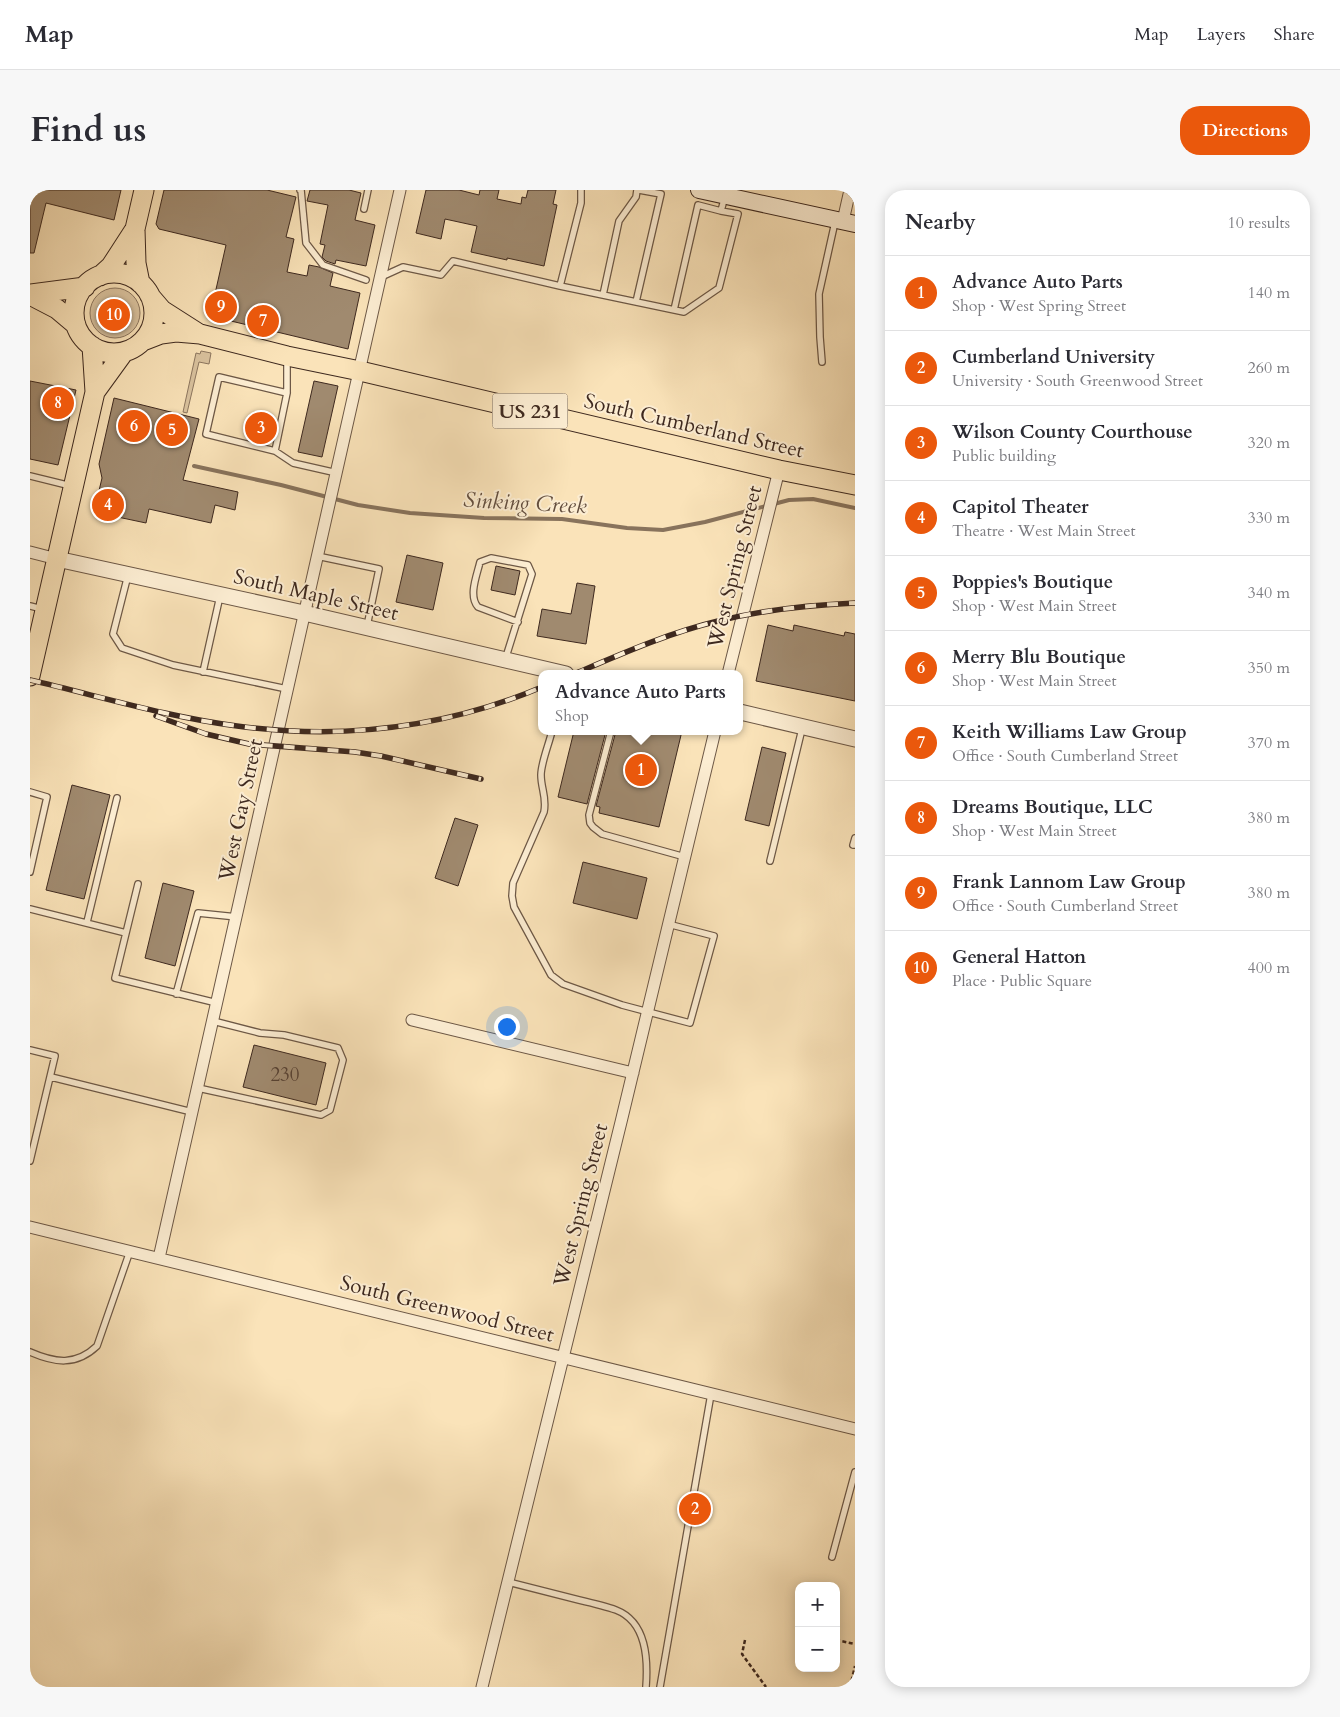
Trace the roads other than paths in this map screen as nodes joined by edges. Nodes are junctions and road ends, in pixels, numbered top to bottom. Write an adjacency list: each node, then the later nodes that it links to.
1 (144, 190): 12 (main road)
2 (300, 190): 15 (lane)
3 (368, 190): 10 (lane)
4 (400, 190): 14 (street, West Gay Street)
5 (581, 190): 16 (lane)
6 (638, 190): 20 (lane); 21 (lane)
7 (699, 190): 9 (main road)
8 (850, 190): 11 (street)
9 (723, 203): 11 (main road); 22 (lane); 22 (lane)
10 (364, 209)
11 (844, 222): 29 (lane)
12 (135, 229): 13 (main road); 18 (main road)
13 (100, 276): 17 (main road); 18 (main road)
14 (381, 277): 16 (lane); 30 (street, West Gay Street)
15 (366, 280)
16 (560, 286): 20 (lane)
17 (84, 287): 19 (main road); 23 (main road)
18 (145, 289): 24 (main road); 25 (main road)
19 (30, 295): 23 (main road)
20 (602, 295): 21 (lane)
21 (636, 302): 22 (lane)
22 (674, 310)
23 (76, 325): 26 (main road)
24 (200, 334): 25 (main road, South Cumberland Street / US 231); 28 (main road, South Cumberland Street / US 231)
25 (143, 341): 27 (main road, US 231)
26 (92, 346): 27 (main road); 31 (main road)
27 (124, 352): 31 (main road)
28 (287, 356): 30 (main road, South Cumberland Street / US 231); 32 (lane)
29 (822, 362)
30 (360, 371): 34 (main road, South Cumberland Street / US 231); 35 (street, West Gay Street)
31 (95, 392): 38 (main road)
32 (287, 393): 33 (lane); 33 (lane)
33 (275, 451): 35 (lane)
34 (779, 470): 37 (main road, South Cumberland Street / US 231); 50 (street, West Spring Street)
35 (337, 473): 40 (street, West Gay Street)
36 (30, 476): 38 (lane)
37 (855, 485)
38 (73, 487): 41 (main road)
39 (30, 552): 41 (street)
40 (317, 556): 45 (street, West Gay Street); 47 (lane)
41 (57, 559): 42 (street, South Maple Street); 44 (main road)
42 (128, 574): 43 (street, South Maple Street); 51 (lane)
43 (220, 596): 45 (street, South Maple Street); 51 (lane)
44 (38, 608): 52 (main road)
45 (304, 613): 47 (street, South Maple Street); 53 (street, West Gay Street)
46 (518, 622): 46 (lane); 48 (lane)
47 (366, 628): 48 (street, South Maple Street)
48 (505, 660): 49 (street, South Maple Street)
49 (549, 670)
50 (729, 670)
51 (203, 672): 53 (lane)
52 (30, 676)
53 (287, 689): 69 (street, West Gay Street)
54 (743, 713): 55 (street)
55 (803, 727): 59 (street); 65 (lane)
56 (551, 735): 75 (lane)
57 (610, 735): 64 (lane)
58 (714, 735): 64 (street, West Spring Street)
59 (855, 739)
60 (30, 792): 66 (lane)
61 (117, 798): 70 (lane)
62 (855, 838): 63 (lane)
63 (855, 845)
64 (685, 857): 71 (street, West Spring Street)
65 (770, 862)
66 (30, 872)
67 (138, 884): 72 (lane)
68 (30, 909): 70 (lane)
69 (237, 917): 73 (lane); 74 (street, West Gay Street)
70 (88, 922): 72 (lane)
71 (668, 924): 75 (street, West Spring Street); 75 (lane)
72 (126, 933): 73 (lane)
73 (176, 994): 74 (lane)
74 (218, 1003): 77 (street, West Gay Street)
75 (647, 1013): 79 (street, West Spring Street)
76 (412, 1020): 79 (street)
77 (213, 1021): 81 (street, West Gay Street); 81 (lane)
78 (30, 1050): 80 (lane)
79 (633, 1073): 88 (street, West Spring Street)
80 (50, 1077): 82 (lane); 83 (lane)
81 (198, 1088): 82 (street, West Gay Street)
82 (192, 1112): 86 (street, West Gay Street)
83 (30, 1158)
84 (30, 1228): 85 (street, South Greenwood Street)
85 (130, 1251): 86 (street, South Greenwood Street); 87 (lane)
86 (159, 1258): 88 (street, South Greenwood Street)
87 (30, 1352)
88 (563, 1357): 89 (street, South Greenwood Street); 93 (street, West Spring Street)
89 (712, 1394): 90 (street, South Greenwood Street); 96 (lane)
90 (855, 1429)
91 (855, 1472): 92 (lane)
92 (832, 1557)
93 (508, 1582): 94 (street, West Spring Street); 95 (lane)
94 (482, 1687)
95 (646, 1687)
96 (660, 1687)

